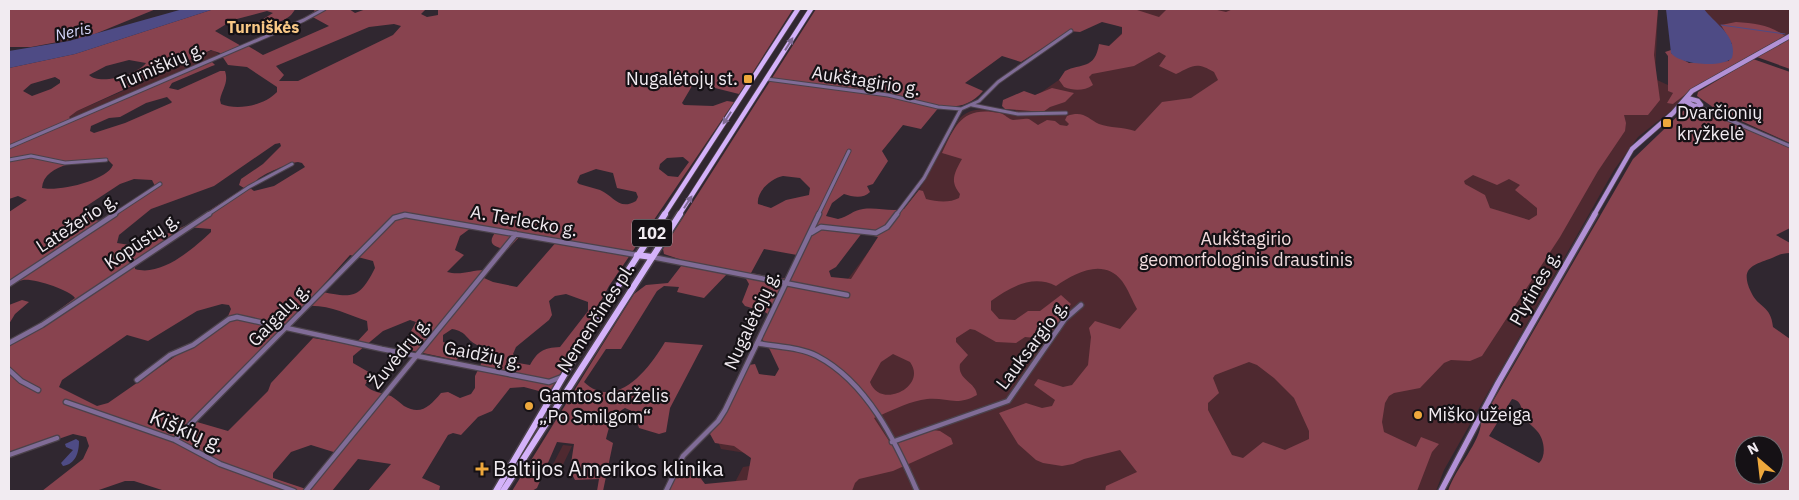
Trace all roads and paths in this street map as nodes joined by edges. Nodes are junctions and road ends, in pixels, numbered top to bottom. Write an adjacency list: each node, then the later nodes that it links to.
1 (324, 9): 18 (street, Turniškių g.)
2 (798, 9): 4 (main road, Nemenčinės pl. / 102)
3 (811, 9): 5 (main road, Nemenčinės pl. / 102)
4 (794, 15): 5 (main road); 27 (main road, Nemenčinės pl. / 102, one-way to 27)
5 (806, 17): 8 (main road, Nemenčinės pl. / 102, one-way to 5)
6 (1071, 31): 12 (street, Aukštagirio g.)
7 (1790, 36): 9 (main road, Plytinės g.)
8 (767, 79): 13 (street, Aukštagirio g.); 28 (main road, Nemenčinės pl. / 102, one-way to 8)
9 (1695, 89): 10 (main road, Plytinės g.); 11 (main road)
10 (1686, 100): 11 (main road); 16 (main road, Plytinės g.)
11 (1697, 104): 14 (street); 16 (main road, Plytinės g.)
12 (972, 105): 13 (street, Aukštagirio g.); 15 (street)
13 (962, 109): 26 (street)
14 (1714, 112): 17 (street)
15 (1066, 113)
16 (1673, 113): 54 (main road, Plytinės g.)
17 (1790, 146)
18 (9, 147)
19 (850, 151): 26 (street, Nugalėtojų g.)
20 (9, 160): 21 (street)
21 (106, 160)
22 (292, 164): 34 (street, Kopūstų g.)
23 (160, 184): 30 (street, Latežerio g.)
24 (406, 215): 25 (street, A. Terlecko g.); 33 (street, Gaigalų g.)
25 (516, 234): 27 (street, A. Terlecko g.); 36 (street, Žuvėdrų g.)
26 (810, 234): 29 (street, Nugalėtojų g.)
27 (637, 255): 28 (main road); 38 (main road, Nemenčinės pl. / 102)
28 (652, 258): 29 (street); 51 (main road, Nemenčinės pl. / 102)
29 (785, 282): 31 (street); 35 (street, Nugalėtojų g.)
30 (9, 284)
31 (848, 294)
32 (1081, 305): 46 (street, Lauksargio g.)
33 (284, 329): 36 (street, Gaidžių g.); 39 (street, Gaidžių g.); 45 (street, Gaigalų g.)
34 (9, 343)
35 (757, 343): 46 (street); 52 (street, Nugalėtojų g.)
36 (415, 356): 40 (street, Gaidžių g.); 49 (street, Žuvėdrų g.)
37 (9, 370): 41 (street)
38 (564, 376): 40 (street); 42 (main road, Nemenčinės pl. / 102)
39 (137, 380)
40 (549, 382): 42 (street)
41 (38, 390)
42 (554, 392): 50 (main road, Nemenčinės pl. / 102)
43 (66, 402): 45 (street, Kiškių g.)
44 (57, 438): 47 (street)
45 (175, 440): 48 (street, Kiškių g.)
46 (892, 442): 53 (street)
47 (9, 455)
48 (294, 491)
49 (306, 491)
50 (496, 491)
51 (503, 491)
52 (666, 491)
53 (917, 491)
54 (1441, 491)

